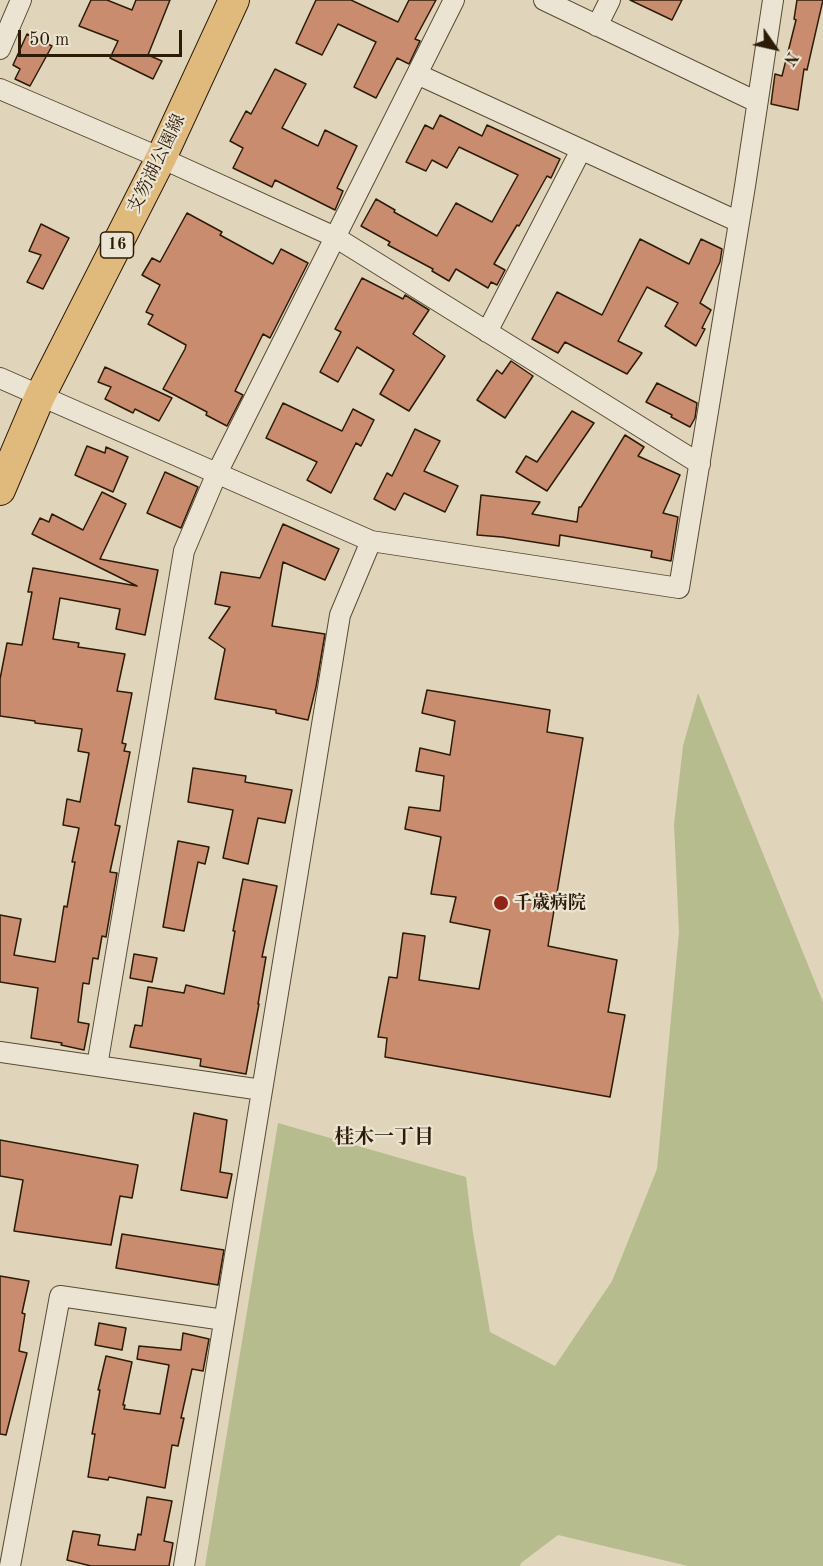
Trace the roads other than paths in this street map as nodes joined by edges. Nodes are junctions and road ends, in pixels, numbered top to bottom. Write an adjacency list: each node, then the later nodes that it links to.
1 (21, 0): 8 (street)
2 (234, 0): 13 (main road, 支笏湖公園線 / 16)
3 (454, 0): 9 (street)
4 (544, 0): 7 (street)
5 (610, 0): 7 (street)
6 (772, 0): 11 (street)
7 (597, 26): 11 (street)
8 (0, 49)
9 (417, 74): 12 (street); 15 (street)
10 (0, 89): 13 (street)
11 (757, 102): 14 (street)
12 (581, 150): 14 (street); 16 (street)
13 (161, 158): 15 (street); 18 (main road, 支笏湖公園線 / 16)
14 (739, 222): 19 (street)
15 (335, 237): 16 (street); 20 (street)
16 (487, 332): 19 (street)
17 (0, 378): 18 (street)
18 (40, 396): 20 (street); 21 (main road, 支笏湖公園線 / 16)
19 (700, 464): 22 (street)
20 (217, 473): 22 (street); 24 (street)
21 (0, 490)
22 (371, 541): 25 (street)
23 (0, 1052): 24 (street)
24 (98, 1066): 25 (street)
25 (262, 1090): 26 (street)
26 (224, 1320): 27 (street); 28 (street)
27 (10, 1566)
28 (184, 1566)

